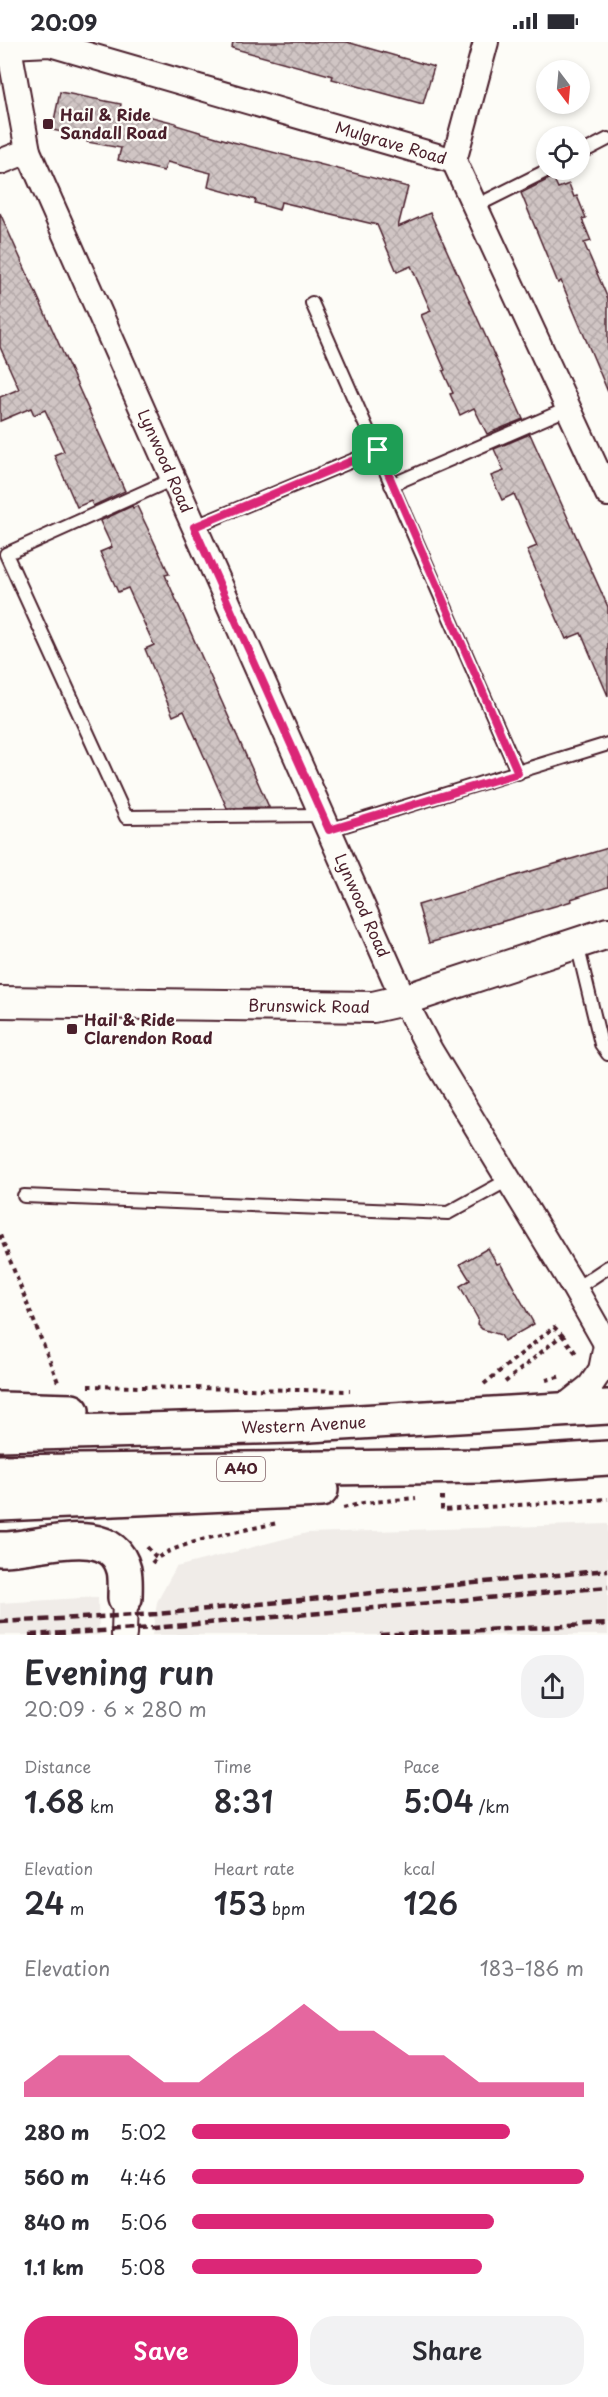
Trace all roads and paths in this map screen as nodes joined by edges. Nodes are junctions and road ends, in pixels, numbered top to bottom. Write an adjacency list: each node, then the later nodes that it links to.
1 (486, 42): 6 (street)
2 (8, 44): 5 (street, Lynwood Road); 6 (street, Mulgrave Road)
3 (608, 139): 4 (lane)
4 (590, 148)
5 (28, 151): 7 (street); 13 (street, Lynwood Road)
6 (454, 161): 9 (street, Mulgrave Road)
7 (0, 162)
8 (536, 176): 9 (lane)
9 (476, 206): 11 (street, Mulgrave Road)
10 (312, 303): 12 (lane)
11 (569, 408): 14 (lane); 15 (street, Mulgrave Road)
12 (378, 450): 14 (lane); 16 (lane)
13 (173, 479): 16 (street, Lynwood Road); 19 (lane)
14 (391, 485): 18 (lane)
15 (608, 494)
16 (194, 527): 19 (street, Lynwood Road)
17 (608, 744): 18 (lane)
18 (518, 773): 19 (lane)
19 (326, 823): 22 (street, Lynwood Road)
20 (608, 933): 21 (street, Brunswick Road)
21 (577, 944): 22 (street, Brunswick Road); 24 (lane)
22 (404, 1000): 23 (street, Brunswick Road); 25 (street, Lynwood Road)
23 (0, 1002)
24 (608, 1054)
25 (508, 1180): 26 (lane); 29 (street, Lynwood Road)
26 (24, 1196)
27 (0, 1234): 36 (path)
28 (608, 1267): 29 (lane)
29 (575, 1289): 31 (street, Lynwood Road)
30 (562, 1335): 32 (path); 35 (path); 38 (path)
31 (607, 1346): 44 (street, Lynwood Road)
32 (581, 1360)
33 (566, 1375): 34 (path)
34 (543, 1380)
35 (484, 1384)
36 (48, 1385)
37 (83, 1386): 41 (path)
38 (510, 1386)
39 (488, 1389): 40 (path)
40 (476, 1390)
41 (352, 1391)
42 (608, 1407): 44 (highway, Western Avenue)
43 (0, 1409): 45 (highway)
44 (560, 1410): 45 (highway, Western Avenue)
45 (293, 1426): 46 (highway, Western Avenue)
46 (0, 1434)
47 (608, 1458): 48 (highway, A40)
48 (483, 1466): 49 (highway, A40); 52 (highway, A40)
49 (0, 1472)
50 (442, 1496): 51 (path)
51 (608, 1499)
52 (0, 1504)
53 (288, 1520): 55 (path)
54 (0, 1549): 55 (highway)
55 (125, 1598): 56 (street)
56 (124, 1635)

